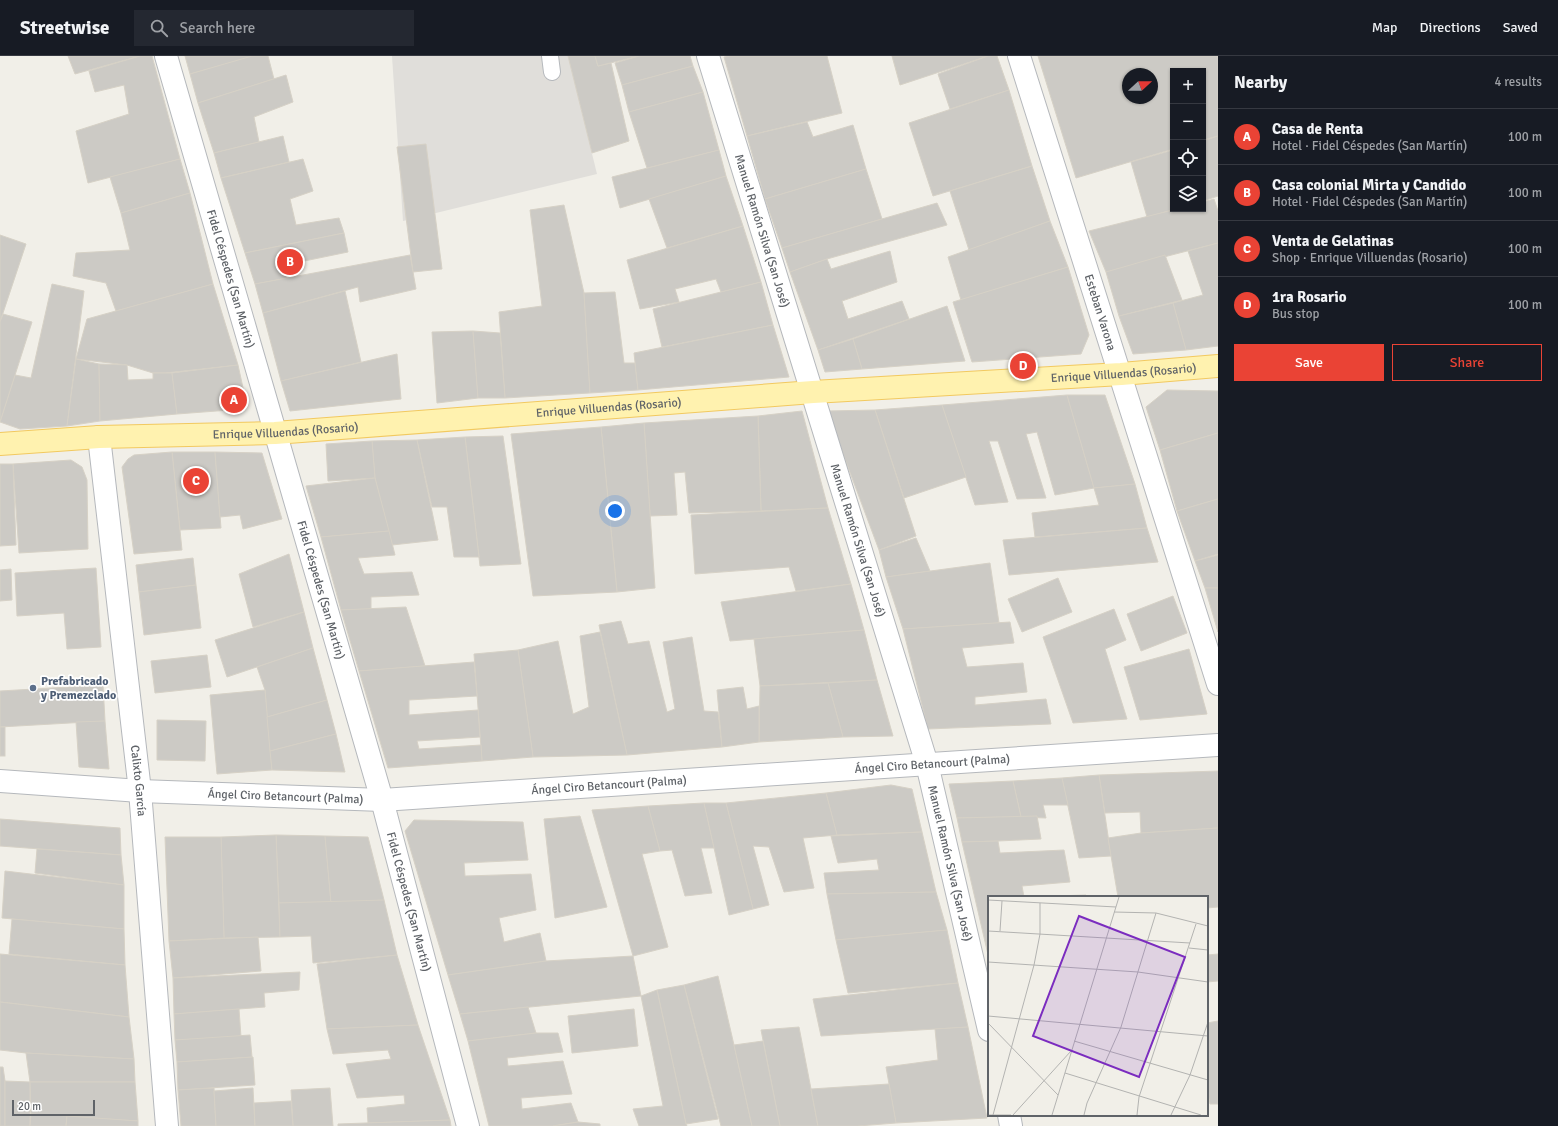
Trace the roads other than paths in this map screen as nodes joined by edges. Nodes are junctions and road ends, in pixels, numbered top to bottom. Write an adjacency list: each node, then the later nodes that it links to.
1 (166, 56): 9 (street, Fidel Céspedes (San Martín))
2 (550, 56): 5 (lane)
3 (708, 56): 8 (street, Manuel Ramón Silva (San José))
4 (1020, 56): 7 (street, Esteban Varona)
5 (552, 72)
6 (1218, 366): 7 (main road, Enrique Villuendas (Rosario))
7 (1121, 374): 8 (main road, Enrique Villuendas (Rosario)); 12 (street, Esteban Varona)
8 (813, 392): 9 (main road, Enrique Villuendas (Rosario)); 14 (street, Manuel Ramón Silva (San José))
9 (275, 433): 10 (main road, Enrique Villuendas (Rosario)); 17 (street, Fidel Céspedes (San Martín))
10 (99, 437): 11 (main road, Enrique Villuendas (Rosario)); 16 (street, Calixto García)
11 (1, 443)
12 (1218, 684)
13 (1218, 745): 14 (street, Ángel Ciro Betancourt (Palma))
14 (927, 764): 17 (street, Ángel Ciro Betancourt (Palma)); 18 (street, Manuel Ramón Silva (San José))
15 (0, 781): 16 (street, Ángel Ciro Betancourt (Palma))
16 (140, 791): 17 (street, Ángel Ciro Betancourt (Palma)); 20 (street, Calixto García)
17 (382, 800): 21 (street, Fidel Céspedes (San Martín))
18 (988, 1026)
19 (1009, 1116): 22 (street)
20 (167, 1126)
21 (468, 1126)
22 (1011, 1126)

